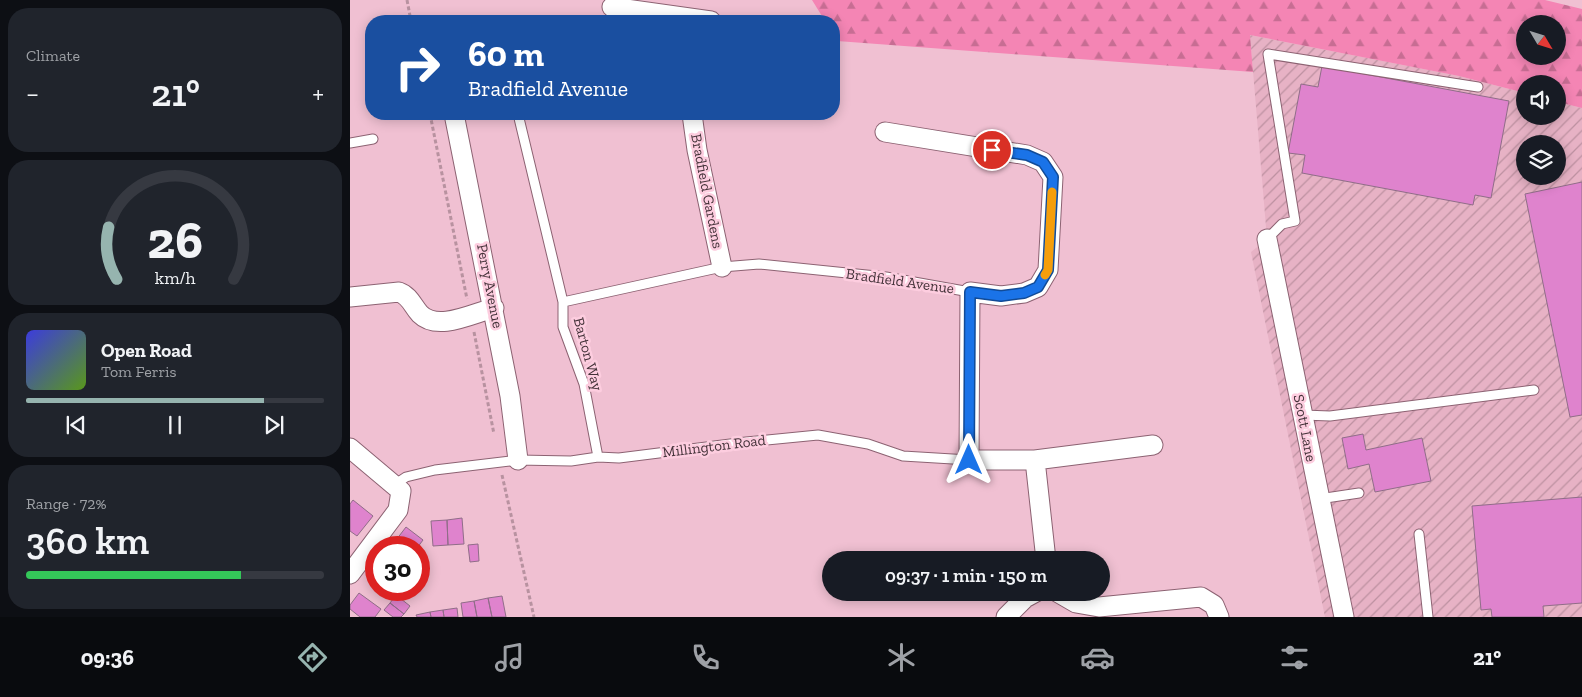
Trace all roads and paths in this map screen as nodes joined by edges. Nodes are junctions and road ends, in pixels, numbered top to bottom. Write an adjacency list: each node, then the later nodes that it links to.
1 (407, 0): 3 (path)
2 (612, 7): 4 (street)
3 (410, 15)
4 (666, 15)
5 (1478, 87): 13 (lane)
6 (431, 120): 19 (path)
7 (455, 120): 18 (street, Perry Avenue)
8 (519, 120): 17 (lane, Barton Way)
9 (693, 120): 14 (street, Bradfield Gardens)
10 (885, 132): 15 (street, Bradfield Avenue)
11 (373, 139): 12 (lane)
12 (350, 143)
13 (1267, 239): 21 (street, Scott Lane)
14 (722, 268): 15 (lane, Bradfield Avenue); 17 (lane, Bradfield Avenue)
15 (970, 292): 25 (street)
16 (350, 297): 19 (street)
17 (563, 302): 24 (lane, Barton Way)
18 (494, 308): 19 (street); 27 (street, Perry Avenue)
19 (470, 314): 27 (path)
20 (1534, 390): 21 (lane)
21 (1303, 415): 30 (street, Scott Lane)
22 (1153, 445): 26 (street, Millington Road)
23 (350, 448): 28 (street)
24 (598, 457): 25 (lane, Millington Road); 27 (lane, Millington Road)
25 (969, 460): 26 (street, Millington Road)
26 (1035, 460): 32 (street)
27 (509, 462): 28 (lane, Millington Road); 36 (path)
28 (394, 485): 33 (street)
29 (1359, 492): 30 (lane)
30 (1319, 499): 39 (street, Scott Lane)
31 (1419, 534): 40 (lane)
32 (1045, 551)
33 (350, 574)
34 (1021, 601): 37 (street)
35 (1073, 601): 38 (street)
36 (534, 617)
37 (1006, 617)
38 (1219, 617)
39 (1344, 617)
40 (1428, 617)

